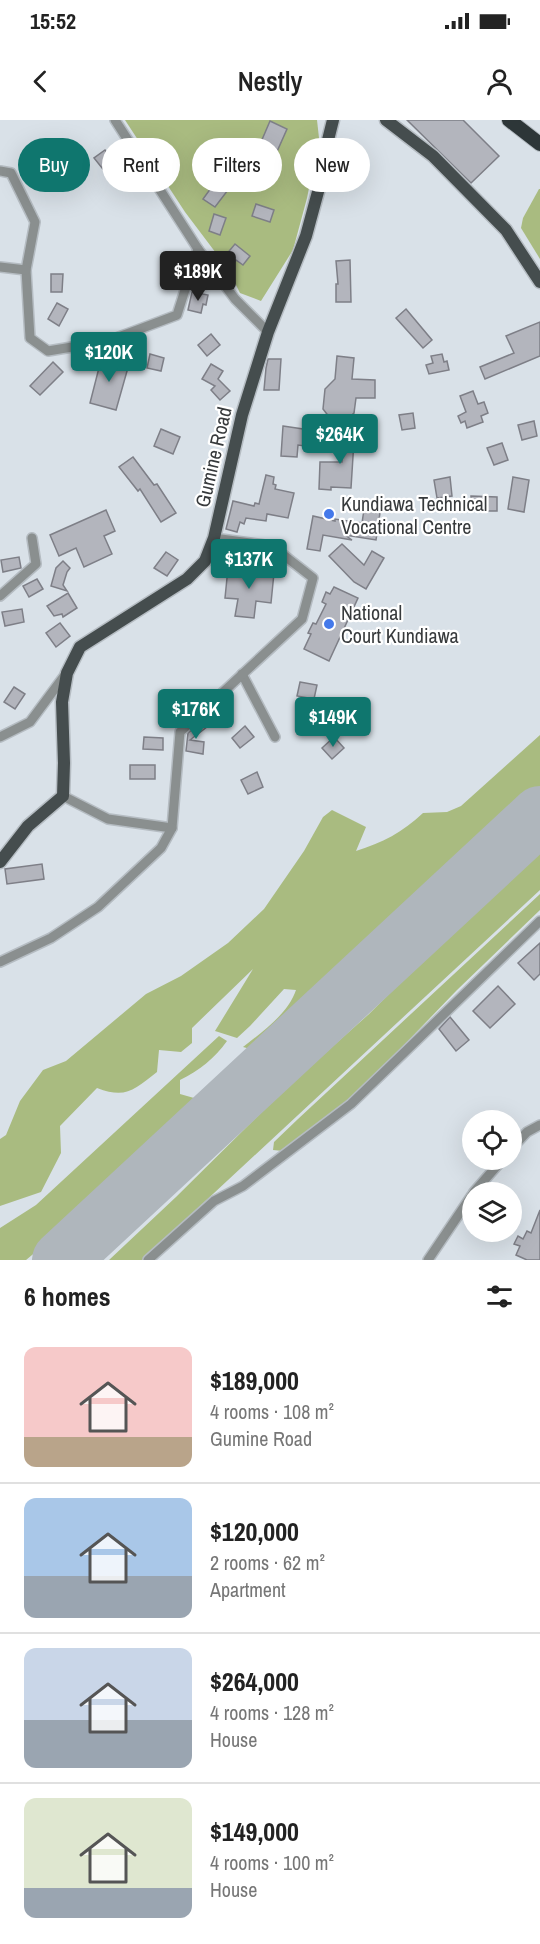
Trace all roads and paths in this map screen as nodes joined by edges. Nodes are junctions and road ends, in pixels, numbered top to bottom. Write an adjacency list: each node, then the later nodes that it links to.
1 (115, 120): 7 (street)
2 (333, 120): 11 (main road, Gumine Road)
3 (386, 120): 10 (main road)
4 (509, 120): 5 (highway)
5 (540, 144)
6 (0, 171): 9 (street)
7 (198, 249): 9 (street); 11 (street)
8 (0, 267): 9 (street)
9 (26, 270)
10 (540, 282)
11 (268, 332): 13 (main road, Gumine Road)
12 (32, 538): 14 (street)
13 (214, 538): 15 (main road, Gumine Road); 16 (street)
14 (0, 596)
15 (67, 673): 17 (street); 19 (main road, Gumine Road)
16 (242, 674): 18 (street); 20 (street)
17 (0, 737)
18 (275, 738)
19 (63, 796): 20 (street); 21 (main road)
20 (172, 828): 23 (street)
21 (0, 862)
22 (540, 921): 29 (street)
23 (0, 962)
24 (540, 1125): 25 (street)
25 (522, 1137)
26 (493, 1170): 27 (street)
27 (483, 1182)
28 (462, 1210): 30 (street)
29 (148, 1260)
30 (428, 1260)

